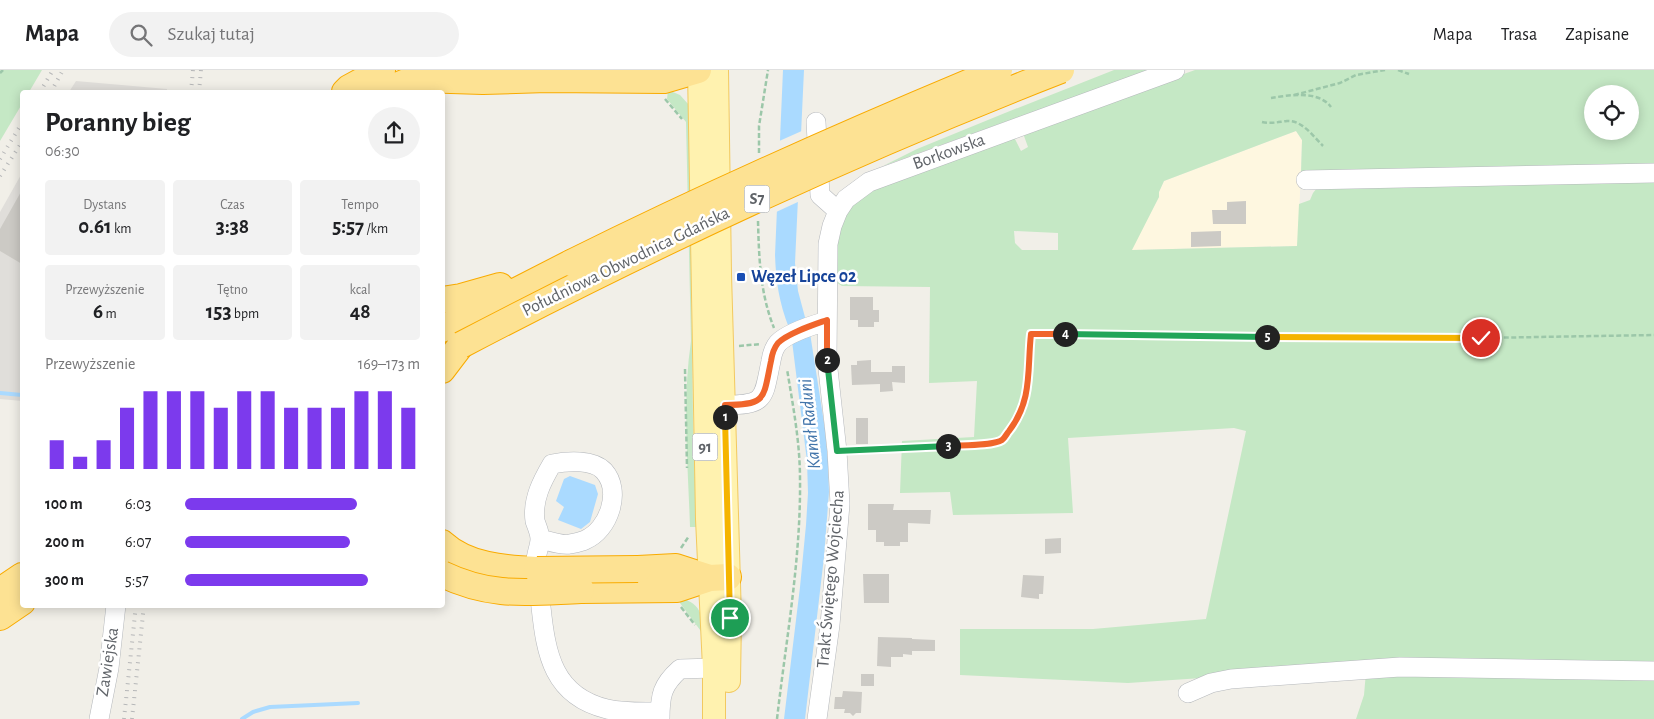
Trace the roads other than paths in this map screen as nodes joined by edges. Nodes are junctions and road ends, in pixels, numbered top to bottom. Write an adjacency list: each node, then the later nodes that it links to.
1 (382, 70): 7 (highway)
2 (698, 70): 8 (highway); 23 (main road, 91)
3 (717, 70): 18 (main road, 91)
4 (999, 70): 13 (highway, Południowa Obwodnica Gdańska / S7, bridge)
5 (1060, 70): 16 (highway, Południowa Obwodnica Gdańska / S7, bridge)
6 (1175, 70): 12 (street, Borkowska)
7 (347, 90)
8 (387, 90)
9 (816, 122): 12 (street)
10 (1654, 173): 11 (street)
11 (1306, 180)
12 (838, 211): 15 (street, Borkowska)
13 (571, 263): 14 (highway); 16 (highway, Południowa Obwodnica Gdańska / S7)
14 (445, 300)
15 (821, 323): 18 (street); 36 (street, Trakt Świętego Wojciecha)
16 (449, 343): 17 (highway)
17 (445, 358)
18 (725, 405): 23 (main road, 91)
19 (540, 538): 19 (street); 32 (street)
20 (445, 545): 24 (highway, bridge)
21 (445, 575): 24 (highway, bridge)
22 (20, 577): 25 (highway)
23 (719, 577): 24 (highway); 29 (main road, 91); 35 (main road, 91)
24 (638, 579)
25 (0, 591)
26 (20, 603): 28 (highway)
27 (116, 608): 33 (street, Zawiejska)
28 (0, 617)
29 (714, 668): 32 (street); 34 (main road, 91)
30 (1654, 671): 31 (street)
31 (1188, 693)
32 (660, 716)
33 (99, 719)
34 (714, 719)
35 (728, 719)
36 (817, 719)

